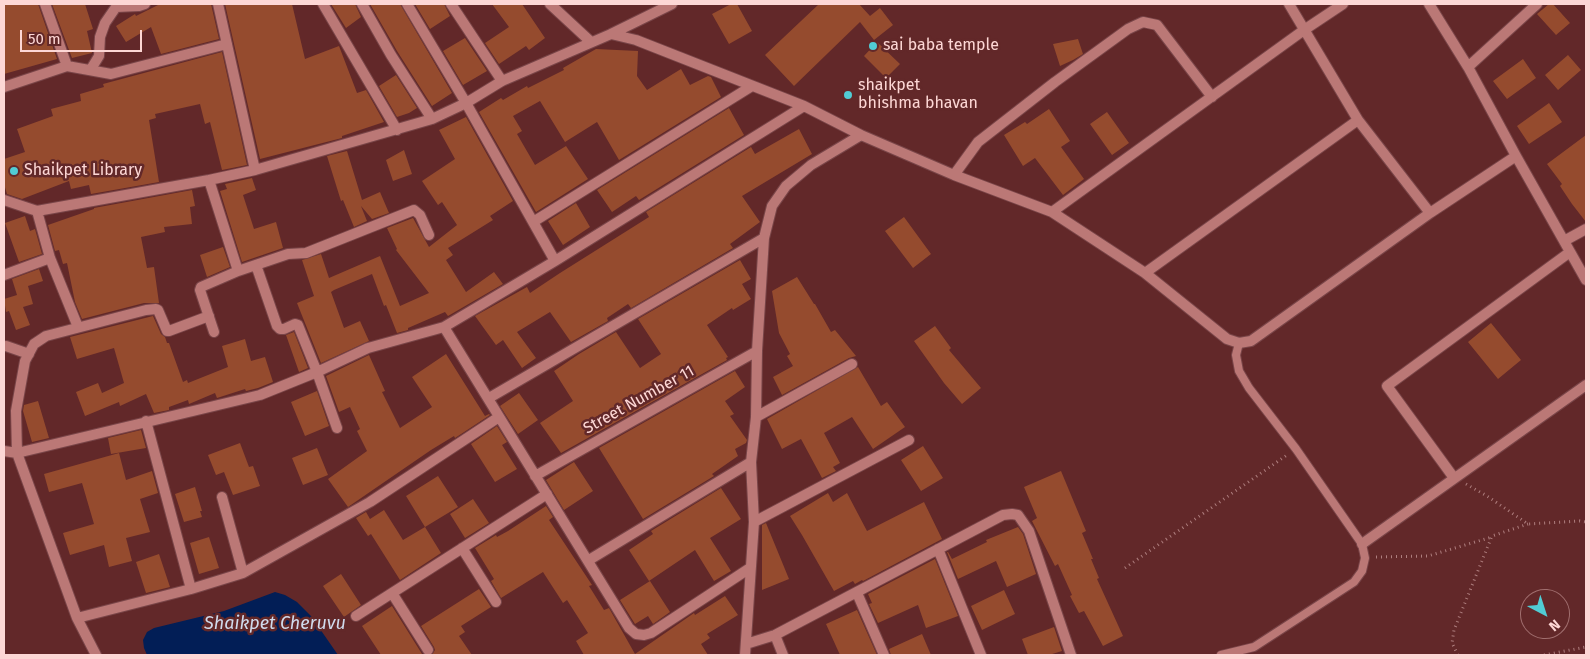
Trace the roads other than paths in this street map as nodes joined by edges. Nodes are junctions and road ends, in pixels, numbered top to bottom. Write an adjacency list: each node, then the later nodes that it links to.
1 (45, 4): 19 (street)
2 (145, 4): 13 (street)
3 (218, 4): 18 (street)
4 (323, 4): 30 (street)
5 (362, 4): 28 (street)
6 (406, 4): 26 (street)
7 (451, 4): 22 (street)
8 (672, 4): 16 (street)
9 (1289, 4): 15 (street)
10 (1343, 4): 15 (street)
11 (1429, 4): 20 (street)
12 (1537, 4): 20 (street)
13 (115, 5): 21 (street)
14 (554, 5): 17 (street)
15 (1304, 30): 25 (street); 29 (street)
16 (611, 34): 17 (street); 23 (street)
17 (591, 42): 22 (street)
18 (227, 44): 21 (street); 33 (street)
19 (67, 66): 21 (street); 24 (street)
20 (1468, 67): 32 (street)
21 (91, 70)
22 (502, 81): 26 (street)
23 (752, 86): 27 (street); 40 (street)
24 (4, 88)
25 (1212, 97): 34 (street); 38 (street)
26 (466, 103): 28 (street); 40 (street)
27 (804, 106): 31 (street); 47 (street)
28 (432, 119): 30 (street)
29 (1358, 120): 39 (street); 50 (street)
30 (397, 130): 33 (street)
31 (861, 135): 34 (street); 43 (street)
32 (1516, 156): 39 (street); 44 (street)
33 (255, 170): 35 (street)
34 (954, 175): 38 (street)
35 (209, 180): 37 (street); 49 (street)
36 (4, 200): 37 (street)
37 (37, 211): 46 (street)
38 (1052, 212): 50 (street)
39 (1430, 213): 57 (street)
40 (533, 222): 47 (street)
41 (1586, 229): 44 (street)
42 (429, 235): 48 (street)
43 (764, 238): 59 (street); 64 (street)
44 (1564, 241): 45 (street)
45 (1570, 252): 52 (street); 74 (street)
46 (50, 258): 51 (street); 54 (street)
47 (555, 261): 55 (street)
48 (256, 265): 49 (street); 62 (street)
49 (238, 271): 53 (street)
50 (1145, 274): 57 (street)
51 (4, 275)
52 (1586, 280)
53 (209, 316): 54 (street); 56 (street)
54 (78, 327): 60 (street)
55 (444, 327): 62 (street); 64 (street)
56 (214, 332)
57 (1239, 343): 78 (lane)
58 (6, 346): 60 (street)
59 (757, 351): 66 (street); 73 (street, Street Number 11)
60 (29, 354): 71 (street)
61 (852, 364): 66 (street)
62 (317, 372): 67 (street); 68 (street)
63 (1586, 385): 74 (street)
64 (489, 398): 65 (street)
65 (499, 417): 73 (street); 83 (street)
66 (756, 417): 72 (street)
67 (146, 421): 71 (street); 84 (street)
68 (337, 428)
69 (910, 440): 77 (street)
70 (4, 451): 71 (street)
71 (17, 453): 89 (street)
72 (751, 462): 77 (street); 81 (street)
73 (535, 476): 75 (street)
74 (1454, 478): 78 (street)
75 (547, 494): 79 (street); 81 (street)
76 (222, 497): 83 (street)
77 (754, 522): 82 (street)
78 (1362, 544): 99 (lane)
79 (462, 548): 85 (street); 87 (street)
80 (938, 549): 86 (street); 97 (street); 98 (street)
81 (589, 560): 82 (street)
82 (750, 568): 91 (street)
83 (243, 573): 84 (street)
84 (191, 588): 89 (street)
85 (392, 593): 88 (street); 92 (street)
86 (857, 593): 90 (street); 96 (street)
87 (496, 602)
88 (356, 616)
89 (78, 618): 93 (street)
90 (775, 635): 91 (street); 95 (street)
91 (746, 644): 94 (street)
92 (428, 650)
93 (96, 655)
94 (745, 655)
95 (783, 655)
96 (884, 655)
97 (981, 655)
98 (1071, 655)
99 (1221, 655)

